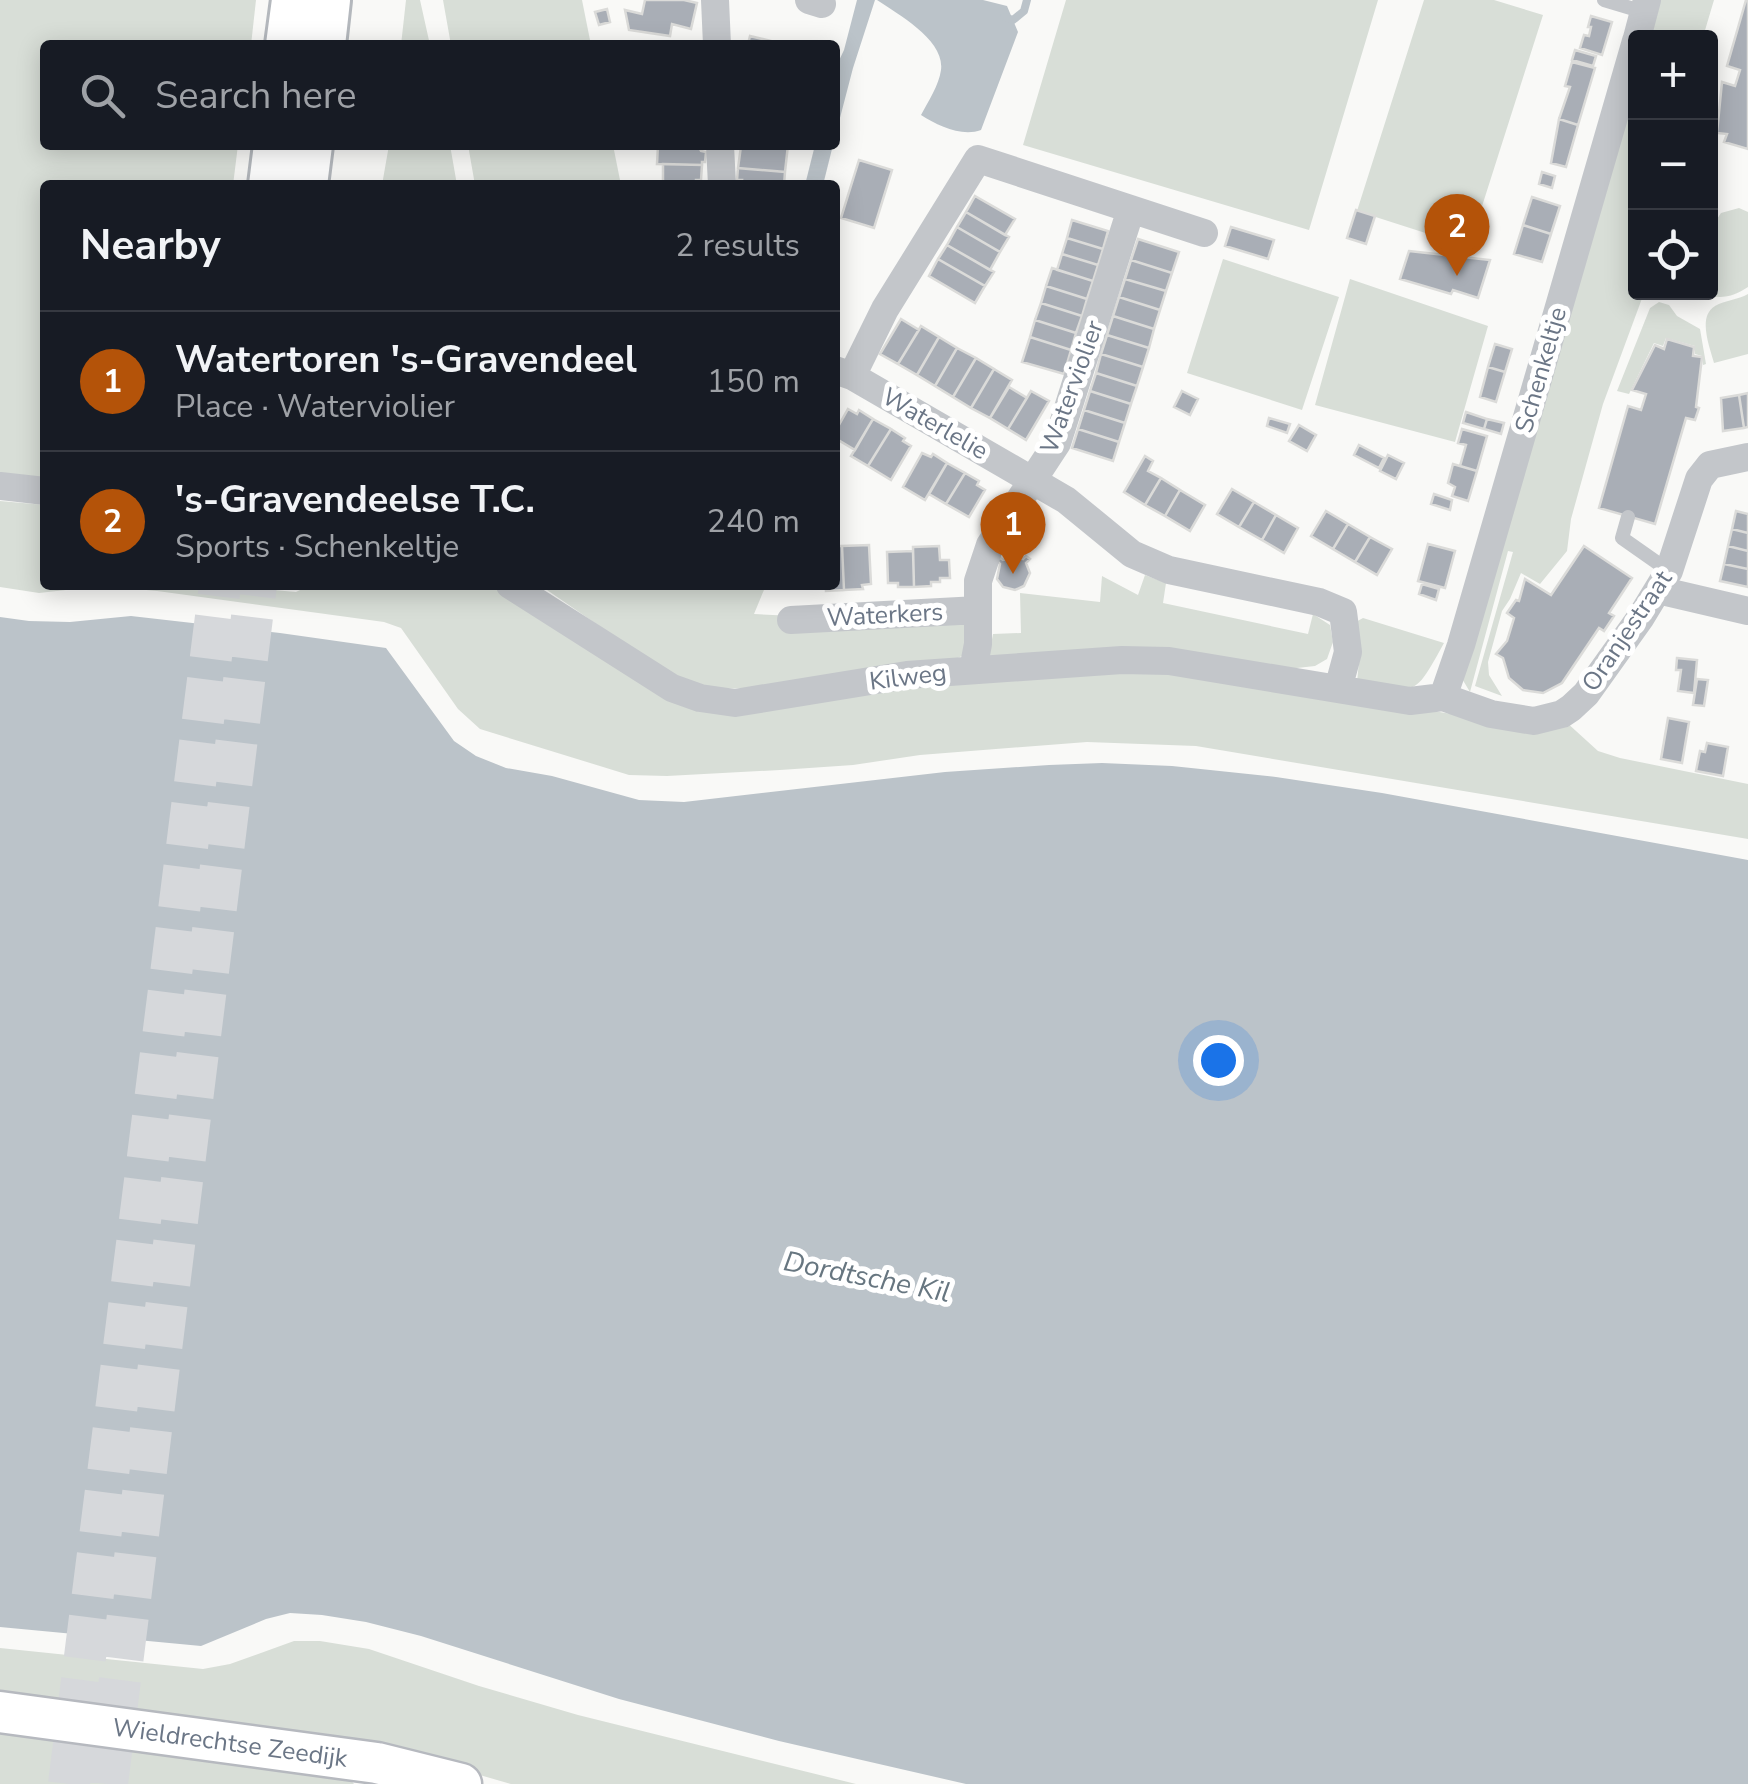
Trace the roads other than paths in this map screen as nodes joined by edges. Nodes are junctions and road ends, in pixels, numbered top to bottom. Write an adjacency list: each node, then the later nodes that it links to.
1 (293, 0): 6 (main road)
2 (330, 0): 7 (main road)
3 (715, 0): 8 (street)
4 (1604, 0): 5 (lane)
5 (1641, 23): 30 (street, Schenkeltje)
6 (288, 40)
7 (325, 40)
8 (716, 40)
9 (274, 150): 12 (main road)
10 (311, 150): 13 (main road)
11 (720, 150): 14 (street)
12 (271, 180)
13 (307, 180)
14 (722, 180)
15 (1131, 209): 16 (street); 17 (street); 19 (street, Waterviolier)
16 (1204, 233)
17 (844, 373): 19 (street, Waterlelie)
18 (1748, 457): 23 (street, Oranjestraat)
19 (1034, 480): 25 (street, Waterviolier); 29 (street)
20 (0, 486): 21 (street)
21 (40, 490)
22 (1628, 516): 23 (lane)
23 (1664, 580): 26 (street); 31 (street, Oranjestraat)
24 (518, 590): 28 (street, Kilweg)
25 (978, 610): 27 (street, Waterkers); 28 (street, Waterviolier)
26 (1748, 612)
27 (790, 620)
28 (972, 670): 29 (street, Kilweg)
29 (1338, 690): 30 (street, Kilweg)
30 (1443, 697): 31 (street, Kilweg)
31 (1562, 714)
32 (0, 1712): 33 (street, Wieldrechtse Zeedijk)
33 (376, 1774): 34 (street, Wieldrechtse Zeedijk)
34 (461, 1784)

